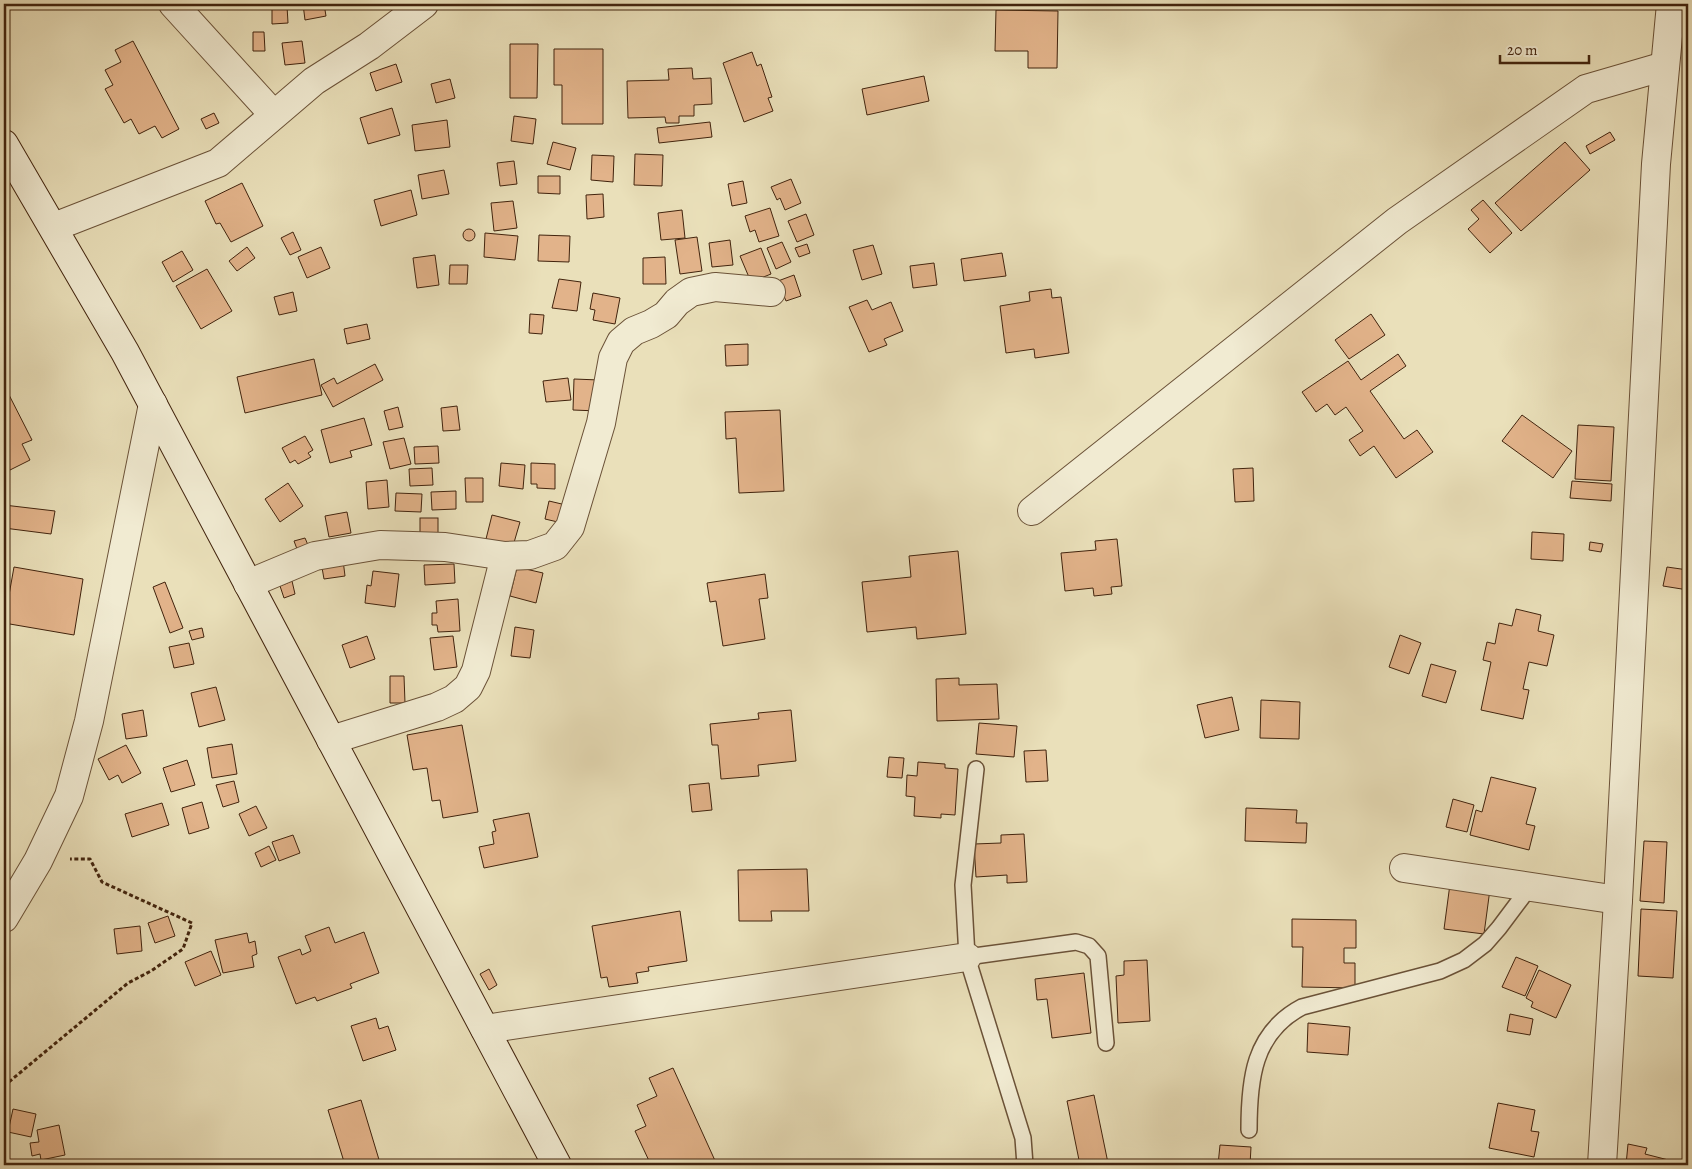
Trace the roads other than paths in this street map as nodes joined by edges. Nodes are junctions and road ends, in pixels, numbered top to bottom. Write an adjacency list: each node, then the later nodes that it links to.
1 (172, 4): 5 (street)
2 (424, 4): 5 (street)
3 (1672, 4): 4 (street)
4 (1665, 66): 10 (street); 17 (street)
5 (273, 114): 7 (street)
6 (4, 144): 7 (street)
7 (54, 227): 9 (street)
8 (771, 292): 11 (street)
9 (153, 404): 12 (street); 18 (street)
10 (1032, 511)
11 (505, 556): 12 (street); 13 (street)
12 (248, 584): 13 (street)
13 (331, 740): 20 (street)
14 (976, 769): 19 (lane)
15 (1404, 868): 16 (street)
16 (1529, 888): 17 (street); 22 (lane)
17 (1618, 900): 25 (street)
18 (4, 918)
19 (967, 957): 20 (street); 21 (lane); 24 (lane)
20 (485, 1029): 23 (street)
21 (1106, 1043)
22 (1249, 1130)
23 (557, 1165)
24 (1025, 1165)
25 (1602, 1165)

